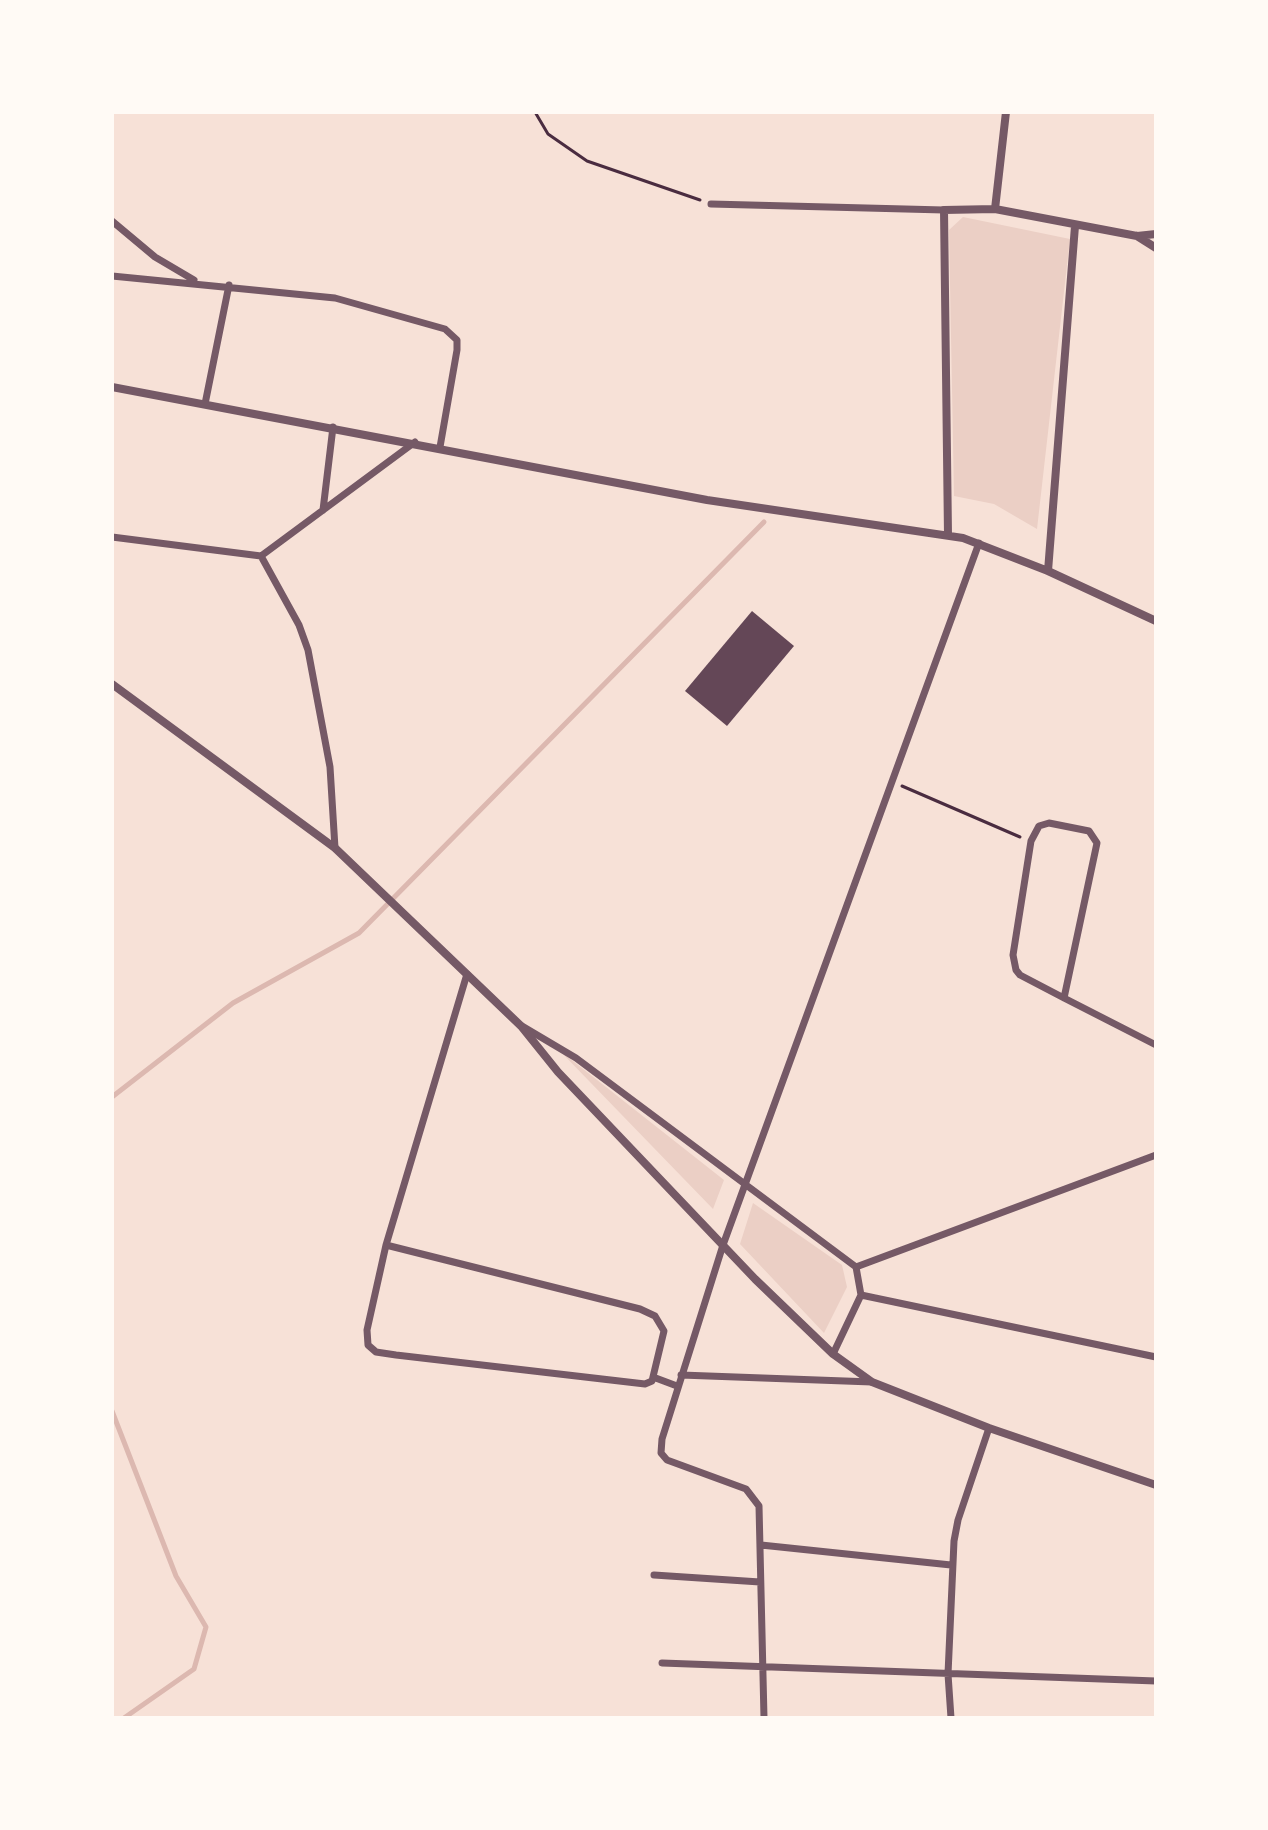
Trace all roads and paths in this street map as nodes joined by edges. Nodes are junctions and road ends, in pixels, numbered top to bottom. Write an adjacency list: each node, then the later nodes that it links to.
1 (535, 112): 3 (path)
2 (1006, 112): 4 (street)
3 (711, 204): 5 (street)
4 (995, 209): 5 (street); 7 (street)
5 (944, 210): 20 (street)
6 (112, 221): 12 (street)
7 (1075, 226): 9 (street); 24 (street)
8 (1156, 234): 9 (street)
9 (1137, 236): 10 (street)
10 (1156, 248)
11 (112, 276): 12 (street)
12 (196, 281): 13 (street)
13 (229, 285): 15 (street); 18 (street)
14 (112, 387): 15 (street)
15 (205, 404): 16 (street)
16 (333, 427): 17 (street); 19 (street)
17 (416, 442): 18 (street); 19 (street)
18 (440, 447): 20 (street)
19 (323, 510): 23 (street)
20 (948, 535): 22 (street)
21 (112, 537): 23 (street)
22 (979, 543): 24 (street); 27 (street)
23 (261, 556): 29 (street)
24 (1048, 571): 25 (street)
25 (1156, 621)
26 (112, 684): 29 (street)
27 (892, 782): 28 (path); 35 (street)
28 (1031, 841): 31 (street); 31 (street)
29 (335, 848): 30 (street)
30 (467, 974): 32 (street); 36 (street)
31 (1064, 998): 33 (street)
32 (521, 1026): 35 (street); 37 (street)
33 (1156, 1045)
34 (1156, 1155): 38 (street)
35 (745, 1185): 37 (street); 38 (street)
36 (386, 1245): 43 (street); 43 (street)
37 (723, 1245): 40 (street); 42 (street)
38 (856, 1267): 39 (street)
39 (861, 1295): 40 (street); 41 (street)
40 (833, 1354): 44 (street)
41 (1156, 1357)
42 (681, 1375): 44 (street); 45 (street)
43 (653, 1377): 45 (street)
44 (872, 1382): 46 (street)
45 (677, 1386): 48 (street)
46 (989, 1428): 47 (street); 49 (street)
47 (1156, 1485)
48 (761, 1545): 49 (street); 51 (street)
49 (951, 1565): 54 (street)
50 (654, 1575): 51 (street)
51 (760, 1582): 53 (street)
52 (662, 1663): 53 (street)
53 (760, 1667): 54 (street); 56 (street)
54 (948, 1674): 55 (street); 57 (street)
55 (1156, 1681)
56 (764, 1718)
57 (951, 1718)

